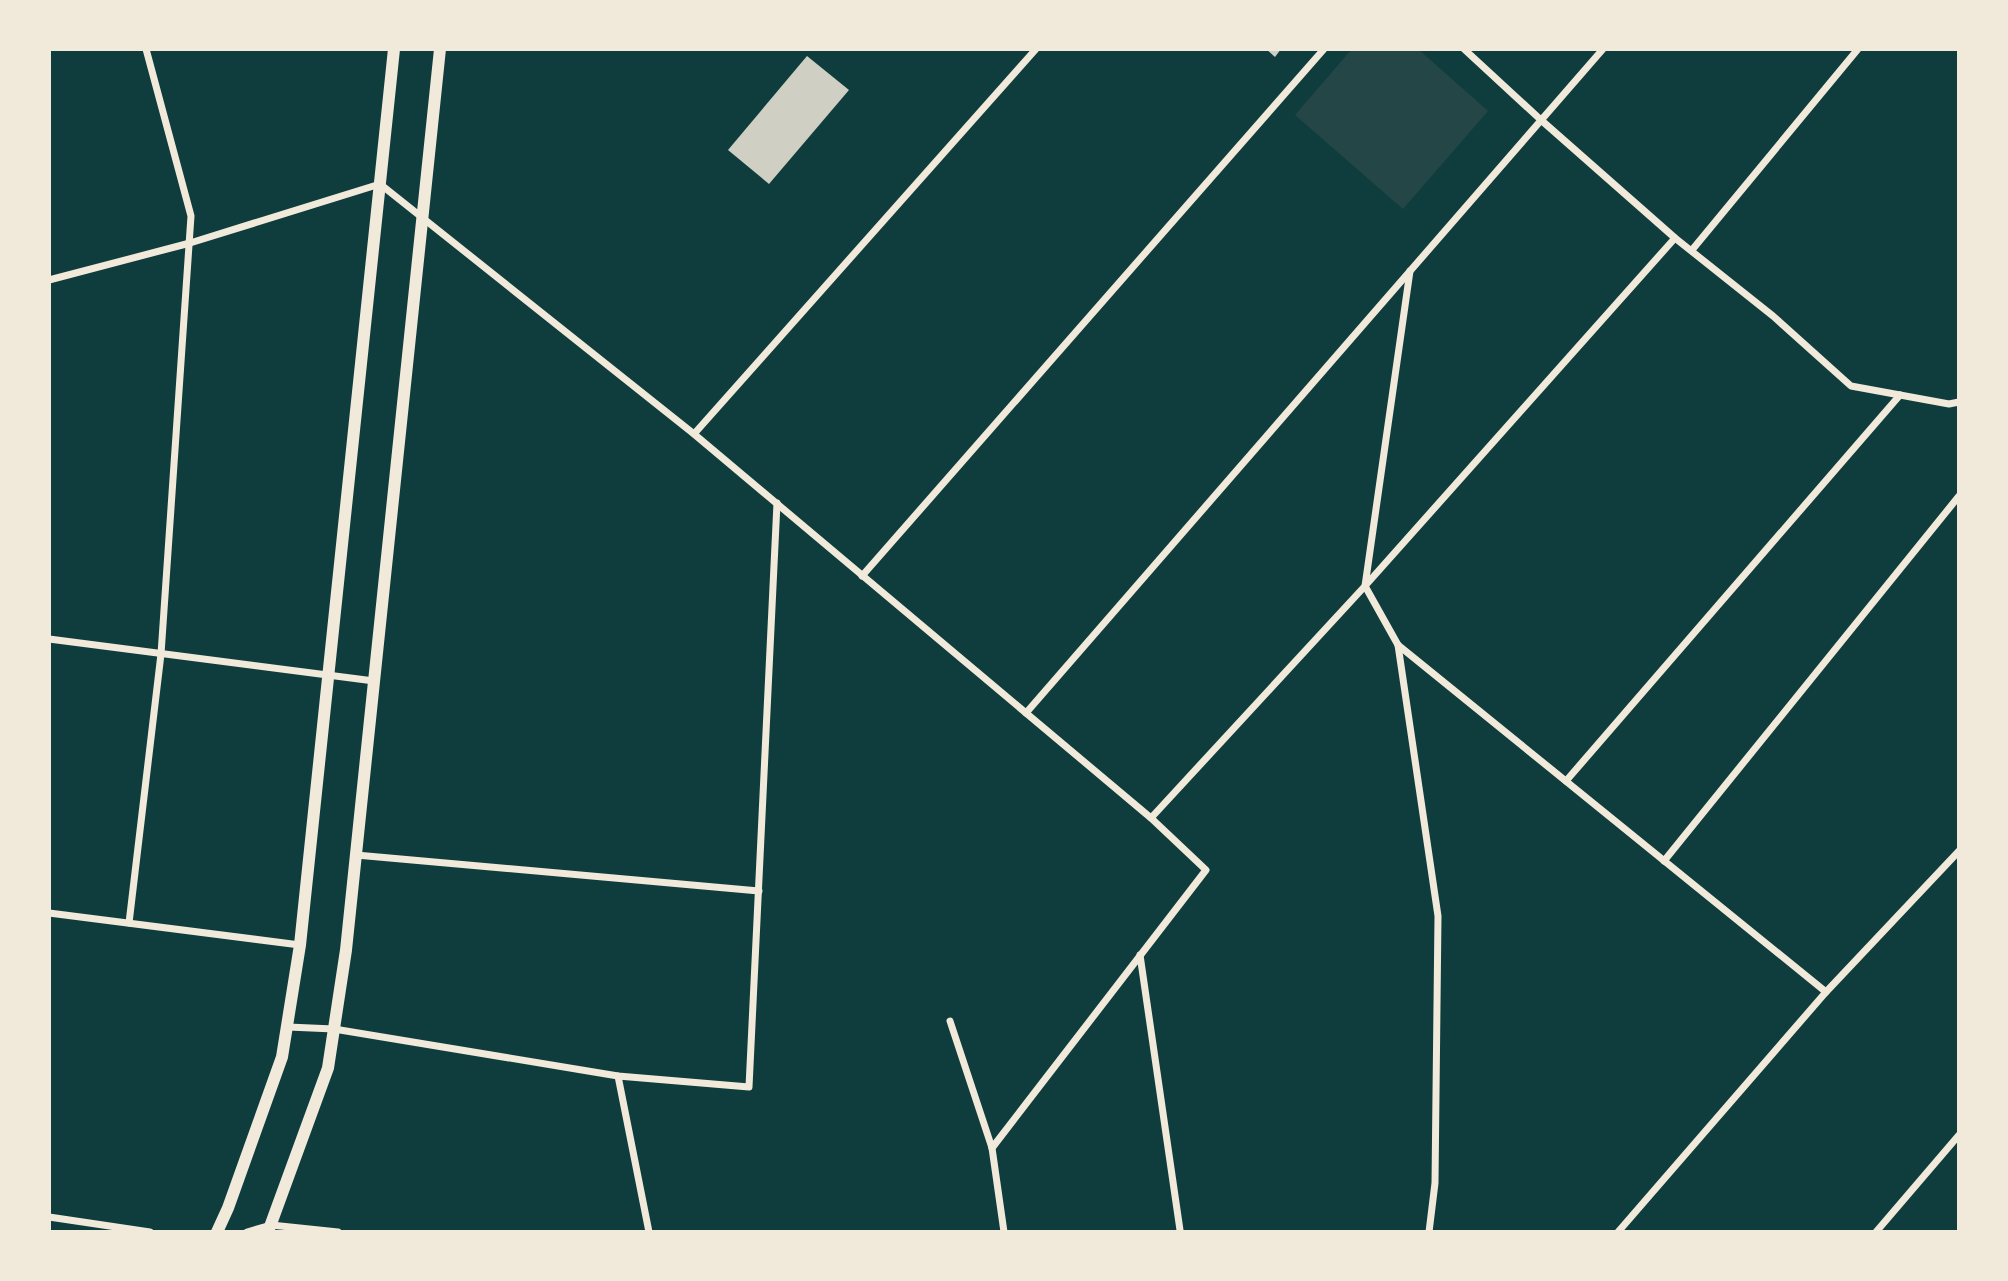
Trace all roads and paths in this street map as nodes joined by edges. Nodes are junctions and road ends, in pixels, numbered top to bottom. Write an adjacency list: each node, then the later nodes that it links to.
1 (146, 49): 13 (street)
2 (394, 49): 10 (street)
3 (440, 49): 11 (street)
4 (1036, 49): 19 (street)
5 (1324, 49): 22 (street)
6 (1464, 49): 9 (street)
7 (1603, 49): 9 (street)
8 (1858, 49): 14 (street)
9 (1541, 120): 12 (street); 15 (street)
10 (380, 184): 11 (street); 13 (street); 27 (street)
11 (424, 219): 19 (street); 28 (street)
12 (1675, 238): 14 (street); 23 (street)
13 (190, 243): 16 (street); 26 (street)
14 (1692, 250): 17 (street)
15 (1410, 271): 23 (street); 29 (street)
16 (49, 280)
17 (1900, 394): 18 (street); 30 (street)
18 (1959, 402)
19 (694, 434): 21 (street)
20 (1959, 496): 34 (street)
21 (776, 503): 22 (street); 35 (street)
22 (862, 576): 29 (street)
23 (1365, 586): 25 (street); 31 (street)
24 (49, 639): 26 (street)
25 (1398, 645): 30 (street); 56 (street)
26 (161, 654): 27 (street); 37 (street)
27 (329, 676): 28 (street); 38 (street)
28 (374, 681): 33 (street)
29 (1026, 713): 31 (street)
30 (1566, 781): 34 (street)
31 (1151, 818): 39 (street)
32 (1959, 851): 40 (street)
33 (356, 855): 35 (street); 43 (street)
34 (1664, 861): 40 (street)
35 (759, 891): 44 (street)
36 (49, 914): 37 (street)
37 (130, 923): 38 (street)
38 (300, 944): 42 (street)
39 (1140, 955): 46 (street); 49 (street)
40 (1826, 992): 57 (street)
41 (950, 1021): 46 (street)
42 (288, 1027): 43 (street); 51 (street)
43 (334, 1029): 44 (street); 48 (street)
44 (618, 1076): 54 (street)
45 (1959, 1135): 58 (street)
46 (992, 1148): 55 (street)
47 (49, 1217): 50 (street)
48 (270, 1229): 52 (street); 53 (street)
49 (1180, 1230)
50 (150, 1232)
51 (217, 1232)
52 (247, 1232)
53 (338, 1232)
54 (649, 1232)
55 (1004, 1232)
56 (1429, 1232)
57 (1618, 1232)
58 (1876, 1232)

